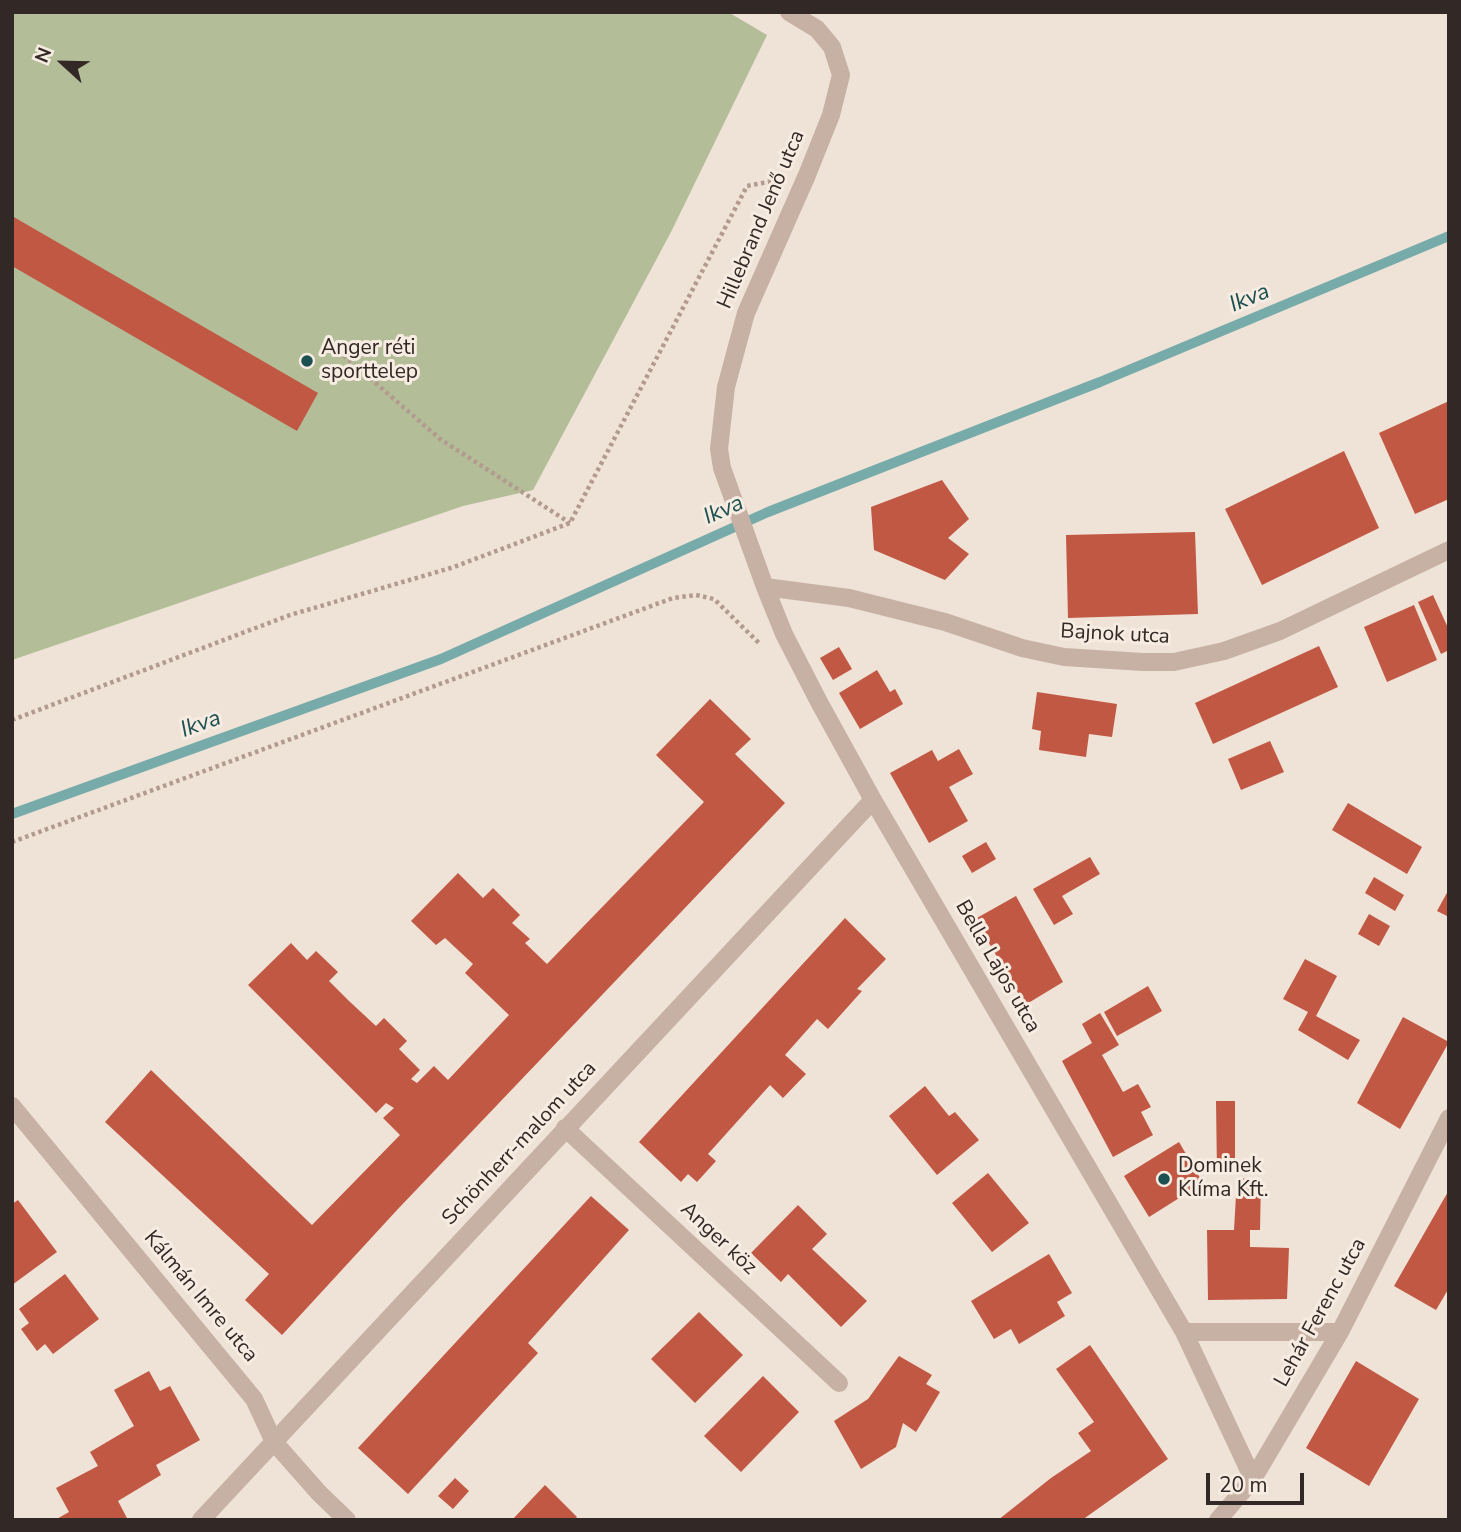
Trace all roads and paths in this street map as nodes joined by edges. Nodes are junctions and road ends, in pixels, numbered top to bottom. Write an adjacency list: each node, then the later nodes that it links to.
1 (789, 12): 2 (street, Hillebrand Jenő utca)
2 (807, 175): 4 (street, Hillebrand Jenő utca); 5 (path)
3 (333, 346): 5 (path)
4 (722, 468): 7 (street, Bella Lajos utca)
5 (570, 523): 9 (path)
6 (1449, 550): 7 (street, Bajnok utca)
7 (765, 587): 10 (street, Bella Lajos utca)
8 (759, 643): 11 (path)
9 (12, 720)
10 (873, 800): 14 (street, Schönherr-malom utca); 15 (street, Bella Lajos utca)
11 (12, 842)
12 (12, 1106): 18 (street, Kálmán Imre utca)
13 (1449, 1118): 16 (street, Lehár Ferenc utca)
14 (565, 1128): 17 (street, Anger köz); 18 (street, Schönherr-malom utca)
15 (1184, 1332): 16 (street); 19 (street, Bella Lajos utca)
16 (1340, 1332): 19 (street, Lehár Ferenc utca)
17 (839, 1382)
18 (274, 1442): 20 (street, Schönherr-malom utca); 21 (street, Kálmán Imre utca)
19 (1253, 1479): 22 (street, Lehár Ferenc utca)
20 (201, 1520)
21 (347, 1520)
22 (1218, 1520)

